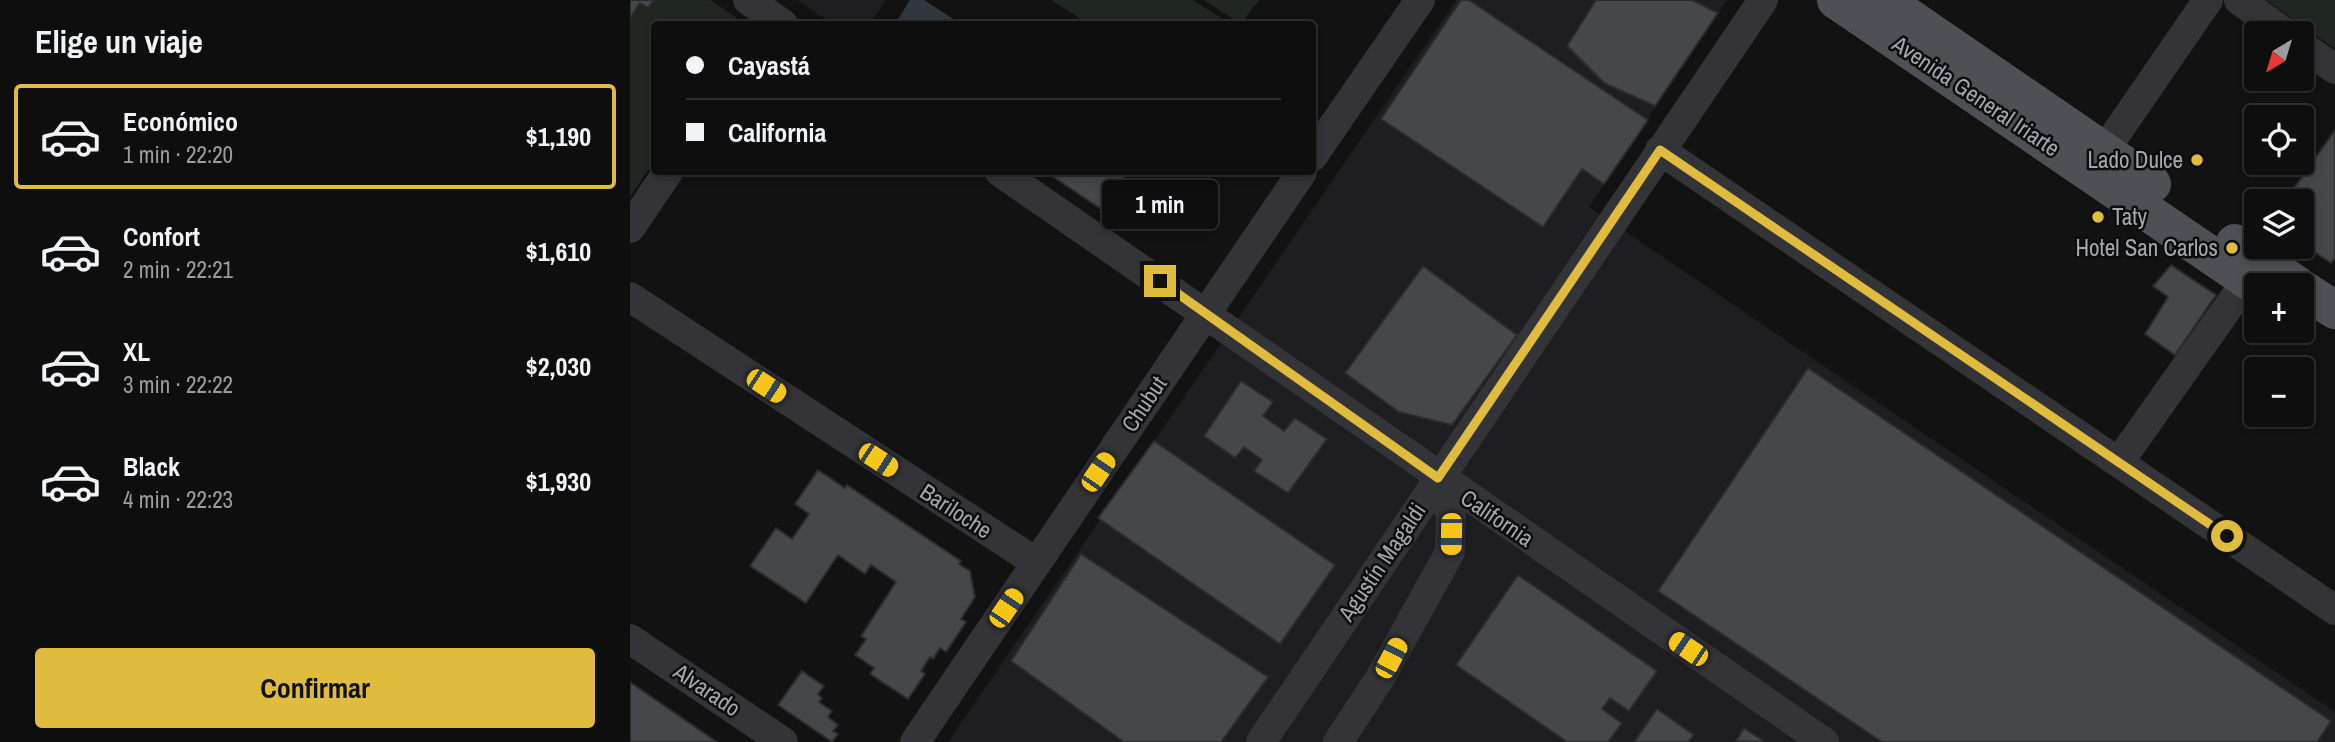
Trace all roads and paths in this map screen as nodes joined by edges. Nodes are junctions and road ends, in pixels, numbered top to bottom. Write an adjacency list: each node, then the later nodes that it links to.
1 (1420, 0): 11 (street)
2 (1763, 0): 10 (street, Agustín Magaldi)
3 (1836, 0): 12 (main road, Avenida General Iriarte)
4 (1884, 0): 12 (main road, Avenida General Iriarte)
5 (2208, 0): 12 (street)
6 (2239, 0): 7 (street)
7 (2269, 21)
8 (2314, 54): 9 (street)
9 (2335, 69)
10 (1660, 150): 25 (street); 26 (street, Agustín Magaldi)
11 (1316, 151)
12 (2097, 162): 17 (main road, Avenida General Iriarte)
13 (666, 175): 16 (street)
14 (1004, 175): 22 (street, California)
15 (1300, 175): 22 (street, Chubut)
16 (630, 228)
17 (2250, 273)
18 (2244, 290): 25 (street)
19 (630, 297): 27 (street, Bariloche)
20 (2314, 297): 21 (main road, Avenida General Iriarte)
21 (2335, 310)
22 (1206, 312): 26 (street, California); 27 (street, Chubut)
23 (2314, 324): 24 (main road)
24 (2335, 338)
25 (2119, 462): 28 (street)
26 (1438, 478): 32 (street, Agustín Magaldi); 33 (street); 34 (street, California)
27 (1037, 563): 31 (street, Chubut)
28 (2335, 610)
29 (630, 639): 30 (street, Alvarado)
30 (783, 742)
31 (915, 742)
32 (1261, 742)
33 (1338, 742)
34 (1824, 742)

